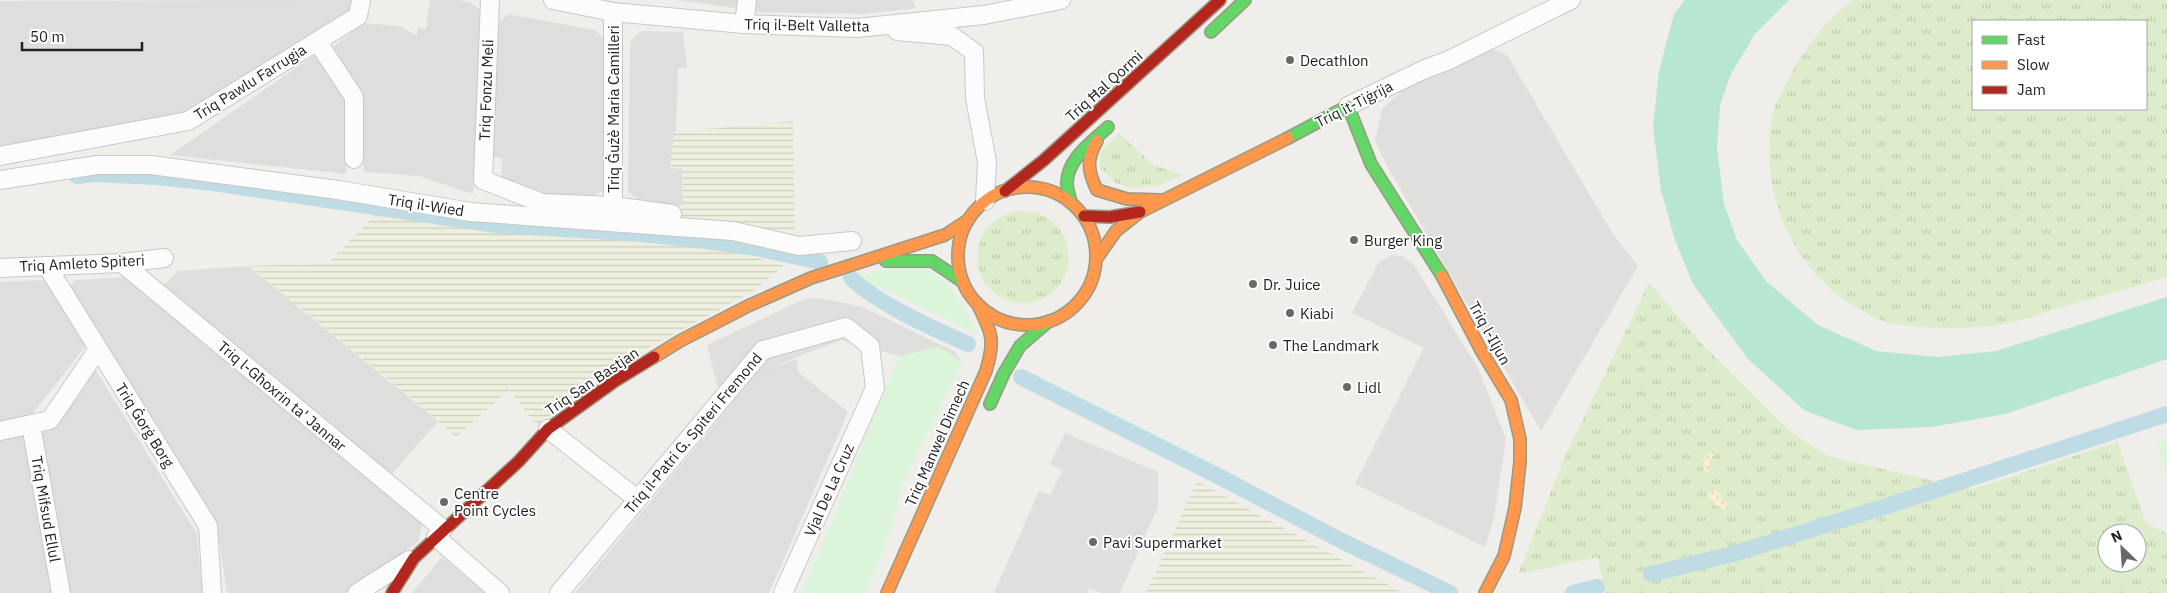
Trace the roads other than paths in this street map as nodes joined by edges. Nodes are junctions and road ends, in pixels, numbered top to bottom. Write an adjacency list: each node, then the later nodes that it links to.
1 (361, 0): 14 (street, Triq Pawlu Farrugia)
2 (490, 0): 25 (street, Triq Fonzu Meli)
3 (553, 0): 10 (street, Triq il-Belt Valletta)
4 (747, 0): 11 (street)
5 (1220, 0): 21 (main road, Triq Ħal Qormi)
6 (1245, 0): 13 (main road)
7 (1571, 0): 15 (street, Triq it-Tiġrija)
8 (1056, 1): 12 (street, Triq il-Belt Valletta)
9 (642, 7): 10 (street, Triq il-Belt Valletta); 11 (street, Triq il-Belt Valletta)
10 (613, 12): 25 (street, Triq Ġużè Maria Camilleri)
11 (744, 24): 12 (street, Triq il-Belt Valletta)
12 (857, 28): 23 (street)
13 (1202, 40)
14 (317, 41): 18 (street, Triq Pawlu Farrugia); 19 (street)
15 (1348, 106): 22 (main road, Triq it-Tiġrija); 57 (main road, Triq l-Iljun)
16 (1116, 120): 17 (main road)
17 (1102, 133): 22 (main road); 24 (main road)
18 (0, 156)
19 (354, 158)
20 (0, 180): 30 (street, Triq il-Wied)
21 (1005, 191): 23 (main road); 24 (main road)
22 (1160, 200): 26 (main road, Triq it-Tiġrija)
23 (985, 202): 29 (main road)
24 (1072, 203): 28 (main road)
25 (613, 206): 27 (street)
26 (1140, 212): 28 (main road, Triq it-Tiġrija); 32 (main road, Triq it-Tiġrija)
27 (672, 214)
28 (1084, 216): 32 (main road)
29 (968, 220): 34 (main road, Triq San Bastjan); 37 (main road)
30 (852, 241)
31 (164, 258): 33 (street, Triq Amleto Spiteri)
32 (1096, 258): 39 (main road)
33 (122, 263): 35 (street, Triq Amleto Spiteri); 47 (street, Triq l-Għoxrin ta' Jannar)
34 (859, 263): 37 (main road, Triq San Bastjan); 44 (main road, Triq San Bastjan)
35 (48, 266): 36 (street, Triq Amleto Spiteri); 40 (street, Triq Ġorġ Borg)
36 (0, 268)
37 (963, 282): 38 (main road)
38 (977, 304): 39 (main road); 56 (main road, Triq Manwel Dimech)
39 (1049, 321): 42 (main road)
40 (98, 349): 43 (street); 50 (street, Triq Ġorġ Borg)
41 (875, 388): 46 (street, Triq il-Patri G. Spiteri Fremond); 55 (street, Vjal De La Cruz)
42 (985, 416)
43 (30, 425): 45 (street); 49 (street, Triq Mifsud Ellul)
44 (548, 429): 46 (street); 47 (main road, Triq San Bastjan)
45 (0, 431)
46 (637, 498): 54 (street, Triq il-Patri G. Spiteri Fremond)
47 (439, 533): 48 (main road, Triq San Bastjan); 53 (street, Triq l-Għoxrin ta' Jannar)
48 (414, 558): 51 (street); 52 (main road, Triq San Bastjan)
49 (61, 593)
50 (212, 593)
51 (357, 593)
52 (392, 593)
53 (500, 593)
54 (559, 593)
55 (784, 593)
56 (887, 593)
57 (1485, 593)

